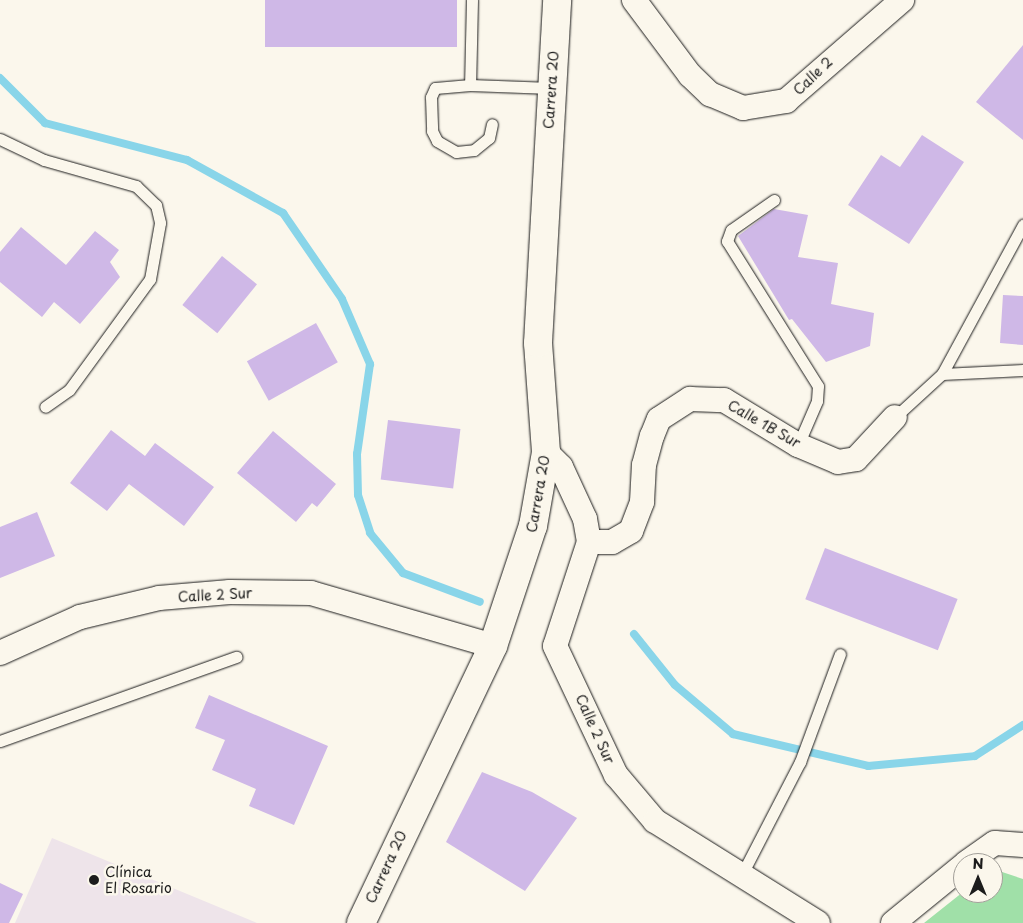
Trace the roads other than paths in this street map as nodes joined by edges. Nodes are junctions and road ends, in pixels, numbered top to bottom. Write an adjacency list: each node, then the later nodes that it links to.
1 (472, 0): 5 (lane)
2 (557, 0): 6 (street, Carrera 20)
3 (634, 0): 4 (street, Calle 2)
4 (902, 0)
5 (470, 85): 6 (lane); 7 (lane)
6 (551, 88): 16 (street, Carrera 20)
7 (492, 124)
8 (0, 139): 13 (lane)
9 (774, 200): 15 (lane)
10 (1023, 225): 12 (lane)
11 (1023, 370): 12 (lane)
12 (942, 374): 14 (lane)
13 (45, 407)
14 (894, 418): 15 (street, Calle 1B Sur)
15 (798, 445): 17 (street, Calle 1B Sur)
16 (546, 452): 17 (street, Calle 2 Sur); 18 (street, Carrera 20)
17 (589, 542): 26 (street, Calle 2 Sur)
18 (493, 646): 19 (street, Calle 2 Sur); 27 (street, Carrera 20)
19 (0, 653)
20 (840, 654): 26 (lane)
21 (236, 656): 22 (lane)
22 (0, 741)
23 (1023, 845): 24 (street)
24 (981, 853)
25 (953, 874): 29 (street)
26 (740, 878): 28 (street, Calle 2 Sur)
27 (362, 923)
28 (818, 923)
29 (893, 923)

